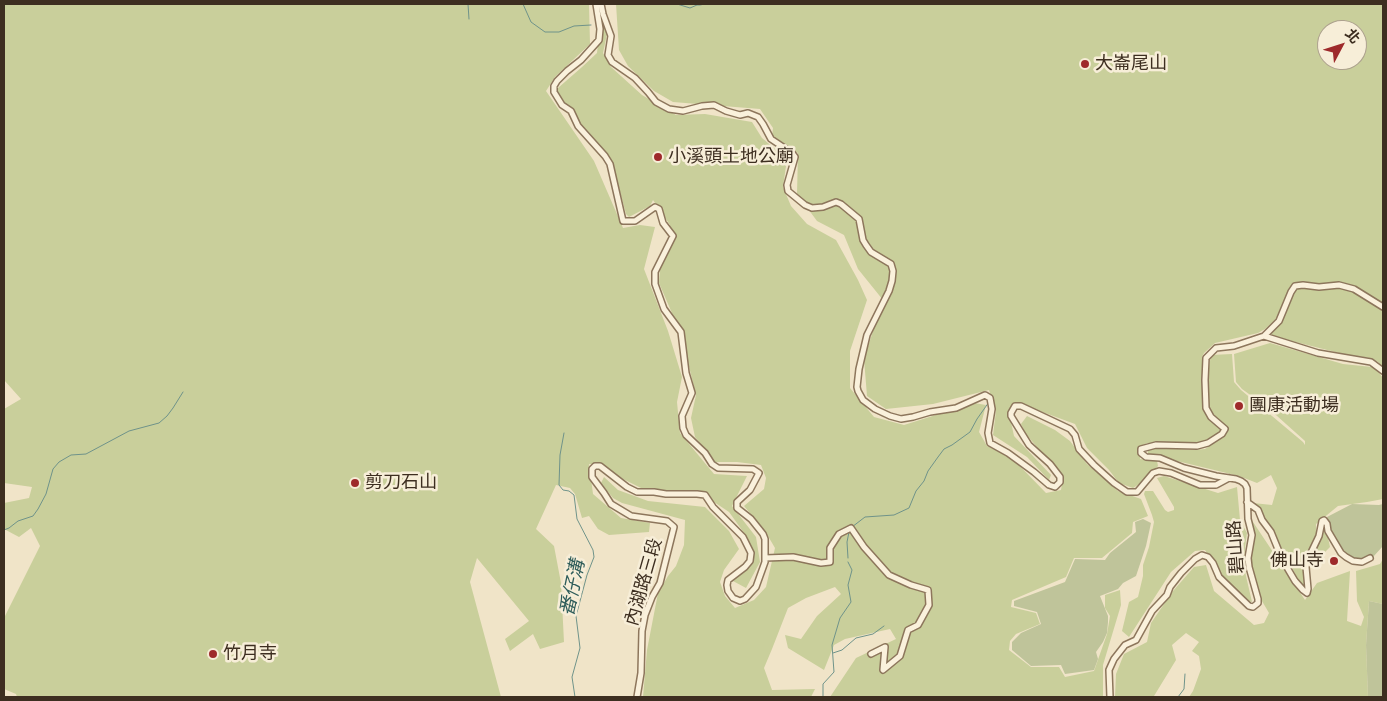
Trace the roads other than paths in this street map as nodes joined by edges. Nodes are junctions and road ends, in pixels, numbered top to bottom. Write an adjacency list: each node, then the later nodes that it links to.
1 (596, 4): 8 (street, 內湖路三段)
2 (601, 4): 6 (street)
3 (1383, 307): 4 (street, 碧山路)
4 (1264, 336): 5 (street); 6 (street, 碧山路)
5 (1383, 371)
6 (1230, 478): 7 (street, 碧山路)
7 (1247, 502): 9 (street); 12 (street, 碧山路)
8 (765, 558): 10 (street); 11 (street, 內湖路三段)
9 (1370, 558)
10 (871, 654)
11 (637, 697)
12 (1110, 697)

